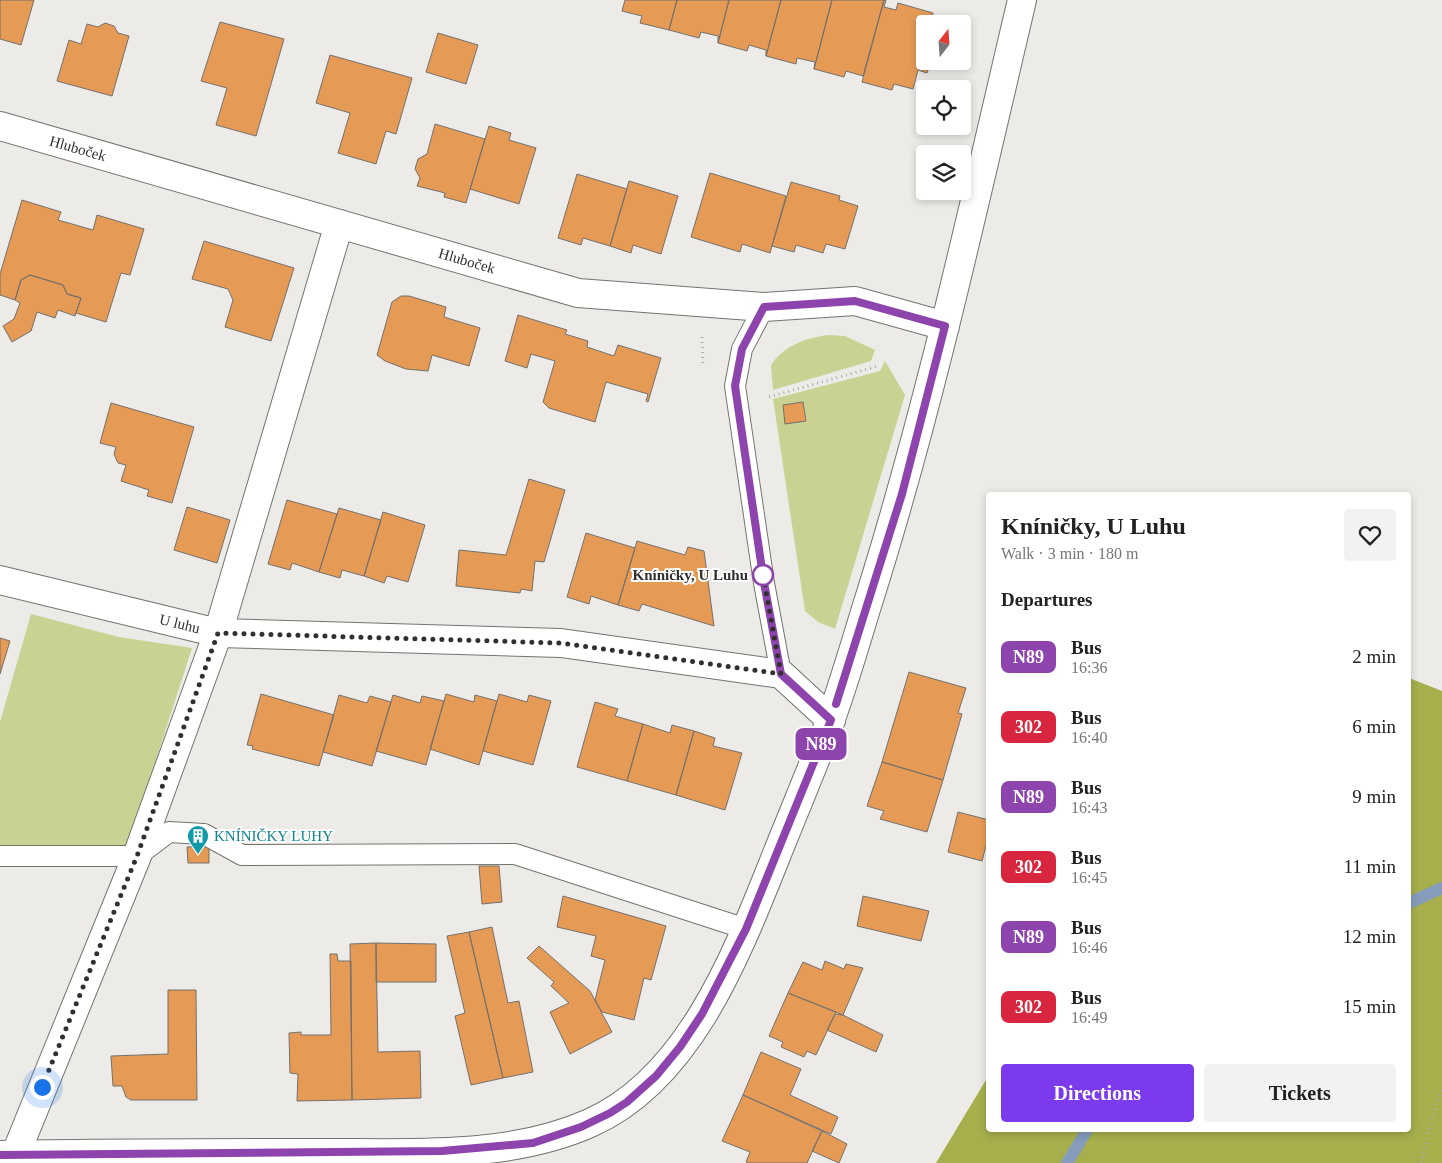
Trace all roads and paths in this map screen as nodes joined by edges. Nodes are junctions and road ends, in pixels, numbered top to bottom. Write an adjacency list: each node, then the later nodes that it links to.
1 (1022, 0): 5 (street)
2 (0, 126): 3 (street, Hluboček)
3 (340, 224): 4 (street, Hluboček); 9 (street)
4 (764, 307): 5 (street, Hluboček); 10 (lane)
5 (945, 326): 11 (street)
6 (878, 366): 7 (path)
7 (769, 397)
8 (0, 580): 9 (street, U luhu)
9 (218, 633): 10 (street, U luhu); 13 (street)
10 (781, 674): 11 (street)
11 (831, 720): 14 (street)
12 (0, 856): 13 (lane)
13 (137, 856): 14 (lane); 16 (street)
14 (746, 929): 16 (street)
15 (1442, 1090): 17 (path)
16 (9, 1158)
17 (1421, 1163)

